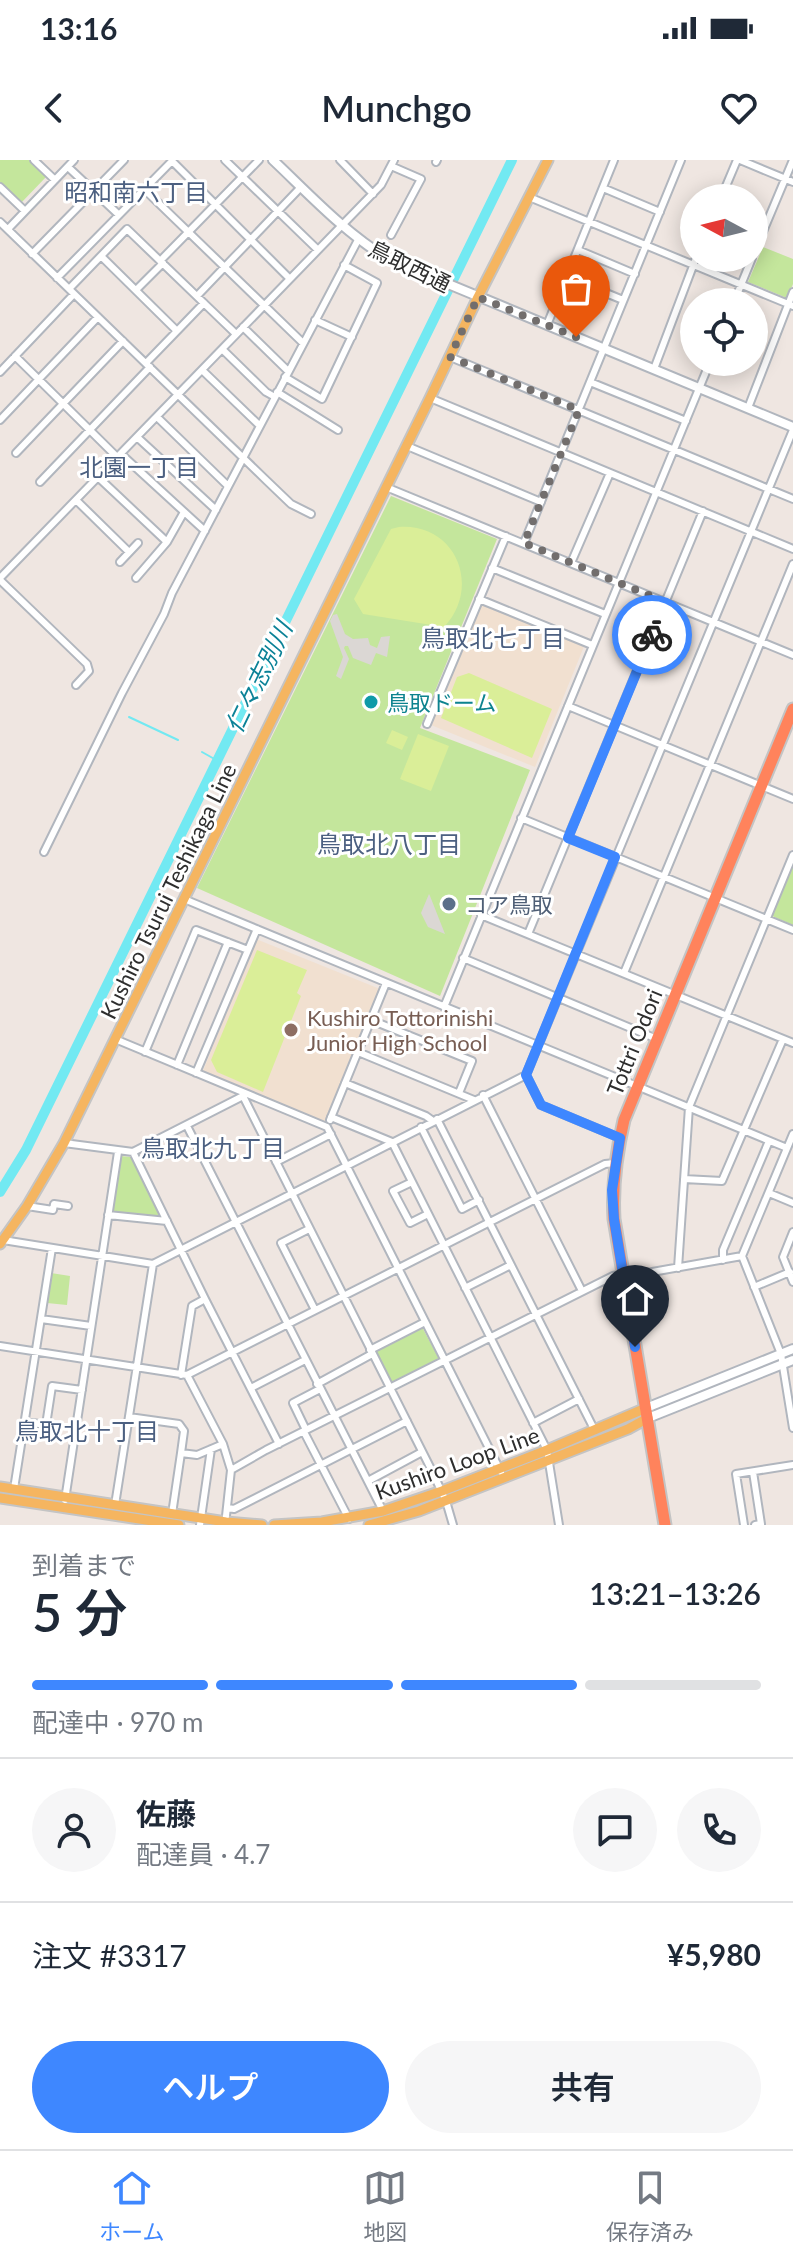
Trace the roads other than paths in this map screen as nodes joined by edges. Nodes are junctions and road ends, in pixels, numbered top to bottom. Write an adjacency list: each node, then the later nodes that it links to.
1 (35, 160): 18 (street)
2 (74, 160): 15 (street)
3 (124, 160): 25 (street)
4 (172, 160): 24 (street); 28 (street)
5 (225, 160): 16 (street)
6 (259, 160): 16 (street)
7 (273, 160): 22 (street, 鳥取西通)
8 (340, 160): 26 (street)
9 (548, 160): 27 (main road, Kushiro Tsurui Teshikaga Line)
10 (614, 160): 23 (street)
11 (681, 160): 31 (street)
12 (739, 160): 17 (street); 20 (street)
13 (793, 160): 17 (street)
14 (392, 163): 26 (street); 39 (street)
15 (68, 167): 18 (street); 25 (street)
16 (242, 177): 28 (street); 30 (street)
17 (785, 179): 19 (street); 33 (street)
18 (55, 180): 29 (street)
19 (793, 182)
20 (728, 184)
21 (0, 187): 29 (street)
22 (301, 187): 30 (street); 36 (street, 鳥取西通)
23 (603, 188): 31 (street); 35 (street)
24 (144, 189): 32 (street); 38 (street)
25 (94, 191): 32 (street); 45 (street)
26 (373, 194): 36 (street)
27 (529, 197): 35 (street); 64 (main road, Kushiro Tsurui Teshikaga Line)
28 (216, 204): 38 (street); 40 (street)
29 (25, 211): 37 (street)
30 (279, 212): 40 (street); 43 (street)
31 (660, 212): 42 (street)
32 (119, 215): 56 (street)
33 (768, 220)
34 (0, 222): 37 (street)
35 (590, 222): 42 (street); 44 (street)
36 (341, 226): 41 (street, 鳥取西通); 43 (street)
37 (8, 229): 45 (street)
38 (189, 232): 48 (street); 50 (street)
39 (391, 235)
40 (251, 240): 50 (street); 57 (street)
41 (358, 240): 49 (street); 64 (street, 鳥取西通)
42 (646, 245): 47 (street); 54 (street)
43 (318, 250): 57 (street)
44 (578, 250): 54 (street); 55 (street)
45 (32, 254): 56 (street)
46 (101, 256): 48 (street); 60 (street); 61 (street)
47 (680, 256)
48 (162, 262): 60 (street); 63 (street)
49 (344, 265): 70 (street); 75 (street)
50 (224, 267): 63 (street); 68 (street)
51 (691, 272): 83 (street)
52 (717, 272): 58 (street)
53 (746, 272): 58 (street)
54 (635, 274): 65 (street)
55 (567, 277): 65 (street); 71 (street)
56 (57, 278): 61 (street)
57 (290, 279): 68 (street)
58 (741, 284): 59 (street); 67 (street)
59 (739, 288)
60 (136, 290): 73 (street)
61 (72, 291): 69 (street); 80 (street)
62 (793, 292): 67 (street)
63 (197, 296): 66 (street)
64 (476, 296): 71 (street, 鳥取西通); 81 (main road, Kushiro Tsurui Teshikaga Line)
65 (623, 300): 79 (street)
66 (204, 303): 73 (street); 74 (street)
67 (791, 305): 95 (street)
68 (264, 306): 72 (street); 77 (street)
69 (98, 317): 76 (street); 88 (street)
70 (315, 320): 75 (street); 77 (street)
71 (547, 325): 79 (street, 鳥取西通)
72 (243, 327): 74 (street); 86 (street)
73 (177, 331): 82 (street)
74 (236, 334): 78 (street)
75 (352, 337): 86 (street)
76 (123, 341): 82 (street); 94 (street)
77 (303, 343): 86 (street)
78 (222, 349): 84 (street); 92 (street)
79 (604, 349): 83 (street, 鳥取西通); 89 (street)
80 (15, 356): 85 (street); 88 (street)
81 (450, 357): 93 (main road, Kushiro Tsurui Teshikaga Line); 96 (street)
82 (148, 365): 91 (street); 102 (street)
83 (654, 369): 90 (street, 鳥取西通)
84 (202, 370): 91 (street); 100 (street)
85 (0, 372)
86 (287, 374): 92 (street)
87 (704, 376): 90 (street)
88 (38, 379): 94 (street); 98 (street)
89 (590, 382): 96 (street); 99 (street)
90 (699, 388): 95 (street, 鳥取西通); 99 (street)
91 (178, 394): 97 (street); 110 (street)
92 (276, 394): 100 (street); 103 (street)
93 (430, 398): 105 (main road, Kushiro Tsurui Teshikaga Line); 107 (street)
94 (63, 404): 102 (street); 108 (street)
95 (748, 408): 101 (street, 鳥取西通)
96 (579, 410): 106 (street); 107 (street)
97 (157, 417): 104 (street); 114 (street)
98 (0, 420)
99 (686, 421): 106 (street)
100 (259, 425): 110 (street)
101 (793, 428): 116 (street)
102 (89, 430): 109 (street); 113 (street)
103 (338, 430)
104 (137, 437): 109 (street); 121 (street)
105 (407, 446): 115 (main road, Kushiro Tsurui Teshikaga Line); 120 (street)
106 (673, 449): 116 (street); 117 (street)
107 (561, 452): 111 (street); 120 (street)
108 (16, 453)
109 (119, 455): 112 (street); 123 (street)
110 (243, 457): 114 (street); 124 (street)
111 (610, 473): 117 (street); 134 (street)
112 (98, 477): 119 (street); 128 (street)
113 (40, 482)
114 (228, 486): 121 (street)
115 (386, 487): 127 (street); 163 (main road, Kushiro Tsurui Teshikaga Line)
116 (769, 489): 118 (street); 126 (street)
117 (656, 492): 122 (street); 139 (street)
118 (793, 499)
119 (76, 500): 132 (street); 138 (street)
120 (541, 502): 130 (street)
121 (216, 510): 125 (street)
122 (703, 511): 126 (street); 141 (street)
123 (184, 512): 125 (street); 128 (street)
124 (311, 514)
125 (205, 531): 158 (street)
126 (750, 531): 131 (street); 143 (street)
127 (506, 536): 130 (street); 136 (street)
128 (167, 542): 137 (street)
129 (138, 543): 132 (street)
130 (524, 543): 134 (street)
131 (793, 549)
132 (129, 552): 133 (street)
133 (120, 562)
134 (571, 563): 139 (street)
135 (793, 564): 144 (street)
136 (492, 568): 140 (street); 142 (street)
137 (136, 578)
138 (0, 579): 147 (street)
139 (618, 582): 141 (street); 142 (street)
140 (479, 599): 145 (street); 150 (street)
141 (665, 602): 143 (street); 151 (street)
142 (605, 614): 145 (street)
143 (713, 622): 144 (street); 152 (street)
144 (761, 642): 146 (street); 153 (street)
145 (592, 645): 148 (street)
146 (793, 655)
147 (76, 685)
148 (568, 706): 151 (street); 156 (street)
149 (793, 709): 154 (highway, Tottri Odori)
150 (427, 724)
151 (615, 726): 152 (street); 157 (street)
152 (662, 745): 153 (street); 160 (street)
153 (709, 764): 154 (street); 161 (street)
154 (761, 786): 155 (street); 162 (highway, Tottri Odori)
155 (793, 799)
156 (521, 818): 157 (street); 164 (street)
157 (568, 838): 160 (street); 168 (street)
158 (44, 852)
159 (793, 855): 165 (street)
160 (615, 857): 161 (street); 171 (street)
161 (664, 877): 162 (street); 173 (street)
162 (716, 898): 165 (street); 175 (highway, Tottri Odori)
163 (184, 899): 166 (street); 180 (main road, Kushiro Tsurui Teshikaga Line)
164 (481, 915): 168 (street); 172 (street)
165 (767, 919): 167 (street); 178 (street)
166 (257, 929): 170 (street); 174 (street)
167 (793, 930)
168 (528, 934): 171 (street)
169 (228, 942): 170 (street); 185 (street); 187 (street)
170 (248, 950): 188 (street)
171 (576, 954): 173 (street); 176 (street)
172 (463, 958): 176 (street); 177 (street)
173 (624, 973): 175 (street)
174 (386, 983): 177 (street); 179 (street)
175 (675, 995): 178 (street); 181 (highway, Tottri Odori)
176 (558, 997): 181 (street); 184 (street)
177 (444, 1007): 184 (street)
178 (726, 1016): 182 (street); 196 (street)
179 (371, 1020): 186 (street); 192 (street)
180 (115, 1039): 185 (street); 207 (main road, Kushiro Tsurui Teshikaga Line)
181 (657, 1039): 191 (highway, Tottri Odori)
182 (783, 1039): 183 (street); 202 (street)
183 (793, 1043)
184 (538, 1045): 189 (street); 191 (street)
185 (145, 1052): 187 (street)
186 (358, 1052): 190 (street); 192 (street)
187 (177, 1065): 188 (street)
188 (196, 1073): 193 (street)
189 (526, 1075): 194 (street); 203 (street)
190 (345, 1083): 197 (street); 198 (street)
191 (639, 1085): 196 (street); 203 (highway, Tottri Odori)
192 (459, 1093): 195 (street)
193 (244, 1094): 199 (street); 201 (street); 211 (street)
194 (483, 1095): 195 (street); 218 (street)
195 (474, 1100): 198 (street)
196 (689, 1107): 202 (street); 214 (street)
197 (331, 1117): 201 (street); 206 (street)
198 (435, 1120): 200 (street); 219 (street)
199 (187, 1126): 210 (street); 226 (street)
200 (421, 1127): 206 (street); 219 (street)
201 (329, 1130): 211 (street); 213 (street)
202 (744, 1130): 205 (street); 214 (street)
203 (620, 1138): 212 (highway, Tottri Odori)
204 (792, 1138): 208 (street)
205 (769, 1141): 208 (street); 236 (street)
206 (392, 1142): 213 (street); 215 (street)
207 (64, 1143): 209 (street); 221 (main road, Kushiro Tsurui Teshikaga Line)
208 (787, 1148): 217 (street)
209 (118, 1152): 210 (street); 224 (street)
210 (133, 1152): 225 (street)
211 (276, 1162): 216 (street)
212 (615, 1163): 218 (street); 242 (highway, Tottri Odori)
213 (346, 1165): 216 (street); 239 (street)
214 (684, 1179): 240 (street)
215 (412, 1182): 223 (street); 223 (street)
216 (291, 1193): 226 (street); 228 (street)
217 (769, 1193): 220 (street); 235 (street)
218 (535, 1199): 227 (street); 246 (street)
219 (479, 1200): 227 (street)
220 (793, 1203)
221 (27, 1206): 222 (street); 230 (main road, Kushiro Tsurui Teshikaga Line)
222 (68, 1206)
223 (428, 1214): 231 (street)
224 (108, 1215): 225 (street); 234 (street)
225 (167, 1221): 233 (street)
226 (236, 1221): 233 (street); 253 (street)
227 (490, 1222): 231 (street); 238 (street)
228 (309, 1229): 247 (street); 249 (street)
229 (793, 1232): 241 (street)
230 (2, 1242): 232 (street)
231 (444, 1245): 239 (street); 245 (street)
232 (52, 1248): 234 (street); 251 (street)
233 (181, 1249): 237 (street); 248 (street)
234 (102, 1255): 237 (street); 254 (street)
235 (742, 1256): 236 (street); 244 (street)
236 (723, 1260): 240 (street)
237 (153, 1264): 266 (street)
238 (511, 1265): 245 (street); 250 (street)
239 (399, 1268): 247 (street); 252 (street)
240 (678, 1268): 242 (street)
241 (791, 1271): 243 (street); 244 (street)
242 (623, 1275): 246 (street); 273 (highway, Tottri Odori)
243 (793, 1282)
244 (754, 1287): 261 (street)
245 (465, 1288): 255 (street)
246 (582, 1291): 250 (street)
247 (343, 1296): 249 (street); 260 (street)
248 (205, 1299): 259 (street); 267 (street)
249 (315, 1310): 253 (street)
250 (536, 1314): 255 (street); 272 (street)
251 (41, 1319): 254 (street); 258 (street)
252 (425, 1322): 260 (street); 265 (street)
253 (287, 1325): 259 (street); 263 (street)
254 (91, 1326): 262 (street)
255 (491, 1337): 265 (street); 278 (street)
256 (0, 1346): 258 (street)
257 (793, 1349): 261 (street)
258 (36, 1352): 262 (street); 277 (street)
259 (233, 1352): 267 (street); 269 (street)
260 (371, 1352): 268 (street); 270 (street)
261 (782, 1359): 264 (street); 273 (street); 279 (street)
262 (86, 1360): 266 (street); 271 (street)
263 (305, 1360): 268 (street); 269 (street)
264 (793, 1360)
265 (445, 1361): 270 (street); 293 (street)
266 (137, 1368): 267 (street); 275 (street)
267 (184, 1375): 282 (street)
268 (318, 1386): 274 (street); 281 (street)
269 (251, 1388): 283 (street)
270 (390, 1388): 274 (street); 276 (street)
271 (82, 1390): 277 (street); 299 (street)
272 (579, 1399): 278 (street); 280 (street)
273 (647, 1413): 280 (main road, Kushiro Loop Line); 288 (main road, Kushiro Loop Line); 316 (highway, Tottri Odori)
274 (334, 1416): 281 (street); 285 (street)
275 (129, 1417): 287 (street); 300 (street)
276 (407, 1421): 285 (street); 286 (street)
277 (25, 1422): 296 (street)
278 (533, 1423): 288 (street)
279 (793, 1428)
280 (594, 1429): 288 (main road, Kushiro Loop Line)
281 (305, 1431): 283 (street); 290 (street)
282 (223, 1444): 284 (street); 291 (street)
283 (279, 1444): 291 (street)
284 (211, 1449): 287 (street); 307 (street)
285 (352, 1450): 290 (street); 294 (street)
286 (422, 1452): 294 (street); 297 (street)
287 (181, 1453): 302 (street)
288 (547, 1455): 293 (main road, Kushiro Loop Line); 315 (street)
289 (793, 1465): 292 (street)
290 (322, 1466): 301 (street); 304 (street)
291 (231, 1470): 301 (street)
292 (753, 1472): 317 (street); 318 (street)
293 (501, 1473): 297 (main road, Kushiro Loop Line)
294 (368, 1481): 303 (street)
295 (0, 1487): 296 (main road)
296 (14, 1489): 299 (main road)
297 (444, 1496): 303 (main road, Kushiro Loop Line); 306 (main road, Kushiro Loop Line); 314 (street)
298 (0, 1498): 299 (main road)
299 (64, 1503): 300 (main road); 305 (main road)
300 (115, 1505): 302 (main road)
301 (228, 1508): 308 (street)
302 (172, 1514): 307 (main road)
303 (384, 1516): 304 (main road, Kushiro Loop Line); 306 (main road, Kushiro Loop Line); 313 (main road, Kushiro Loop Line)
304 (349, 1519): 309 (main road, Kushiro Loop Line)
305 (122, 1521): 310 (main road)
306 (400, 1521)
307 (201, 1522): 308 (main road)
308 (226, 1523): 311 (main road)
309 (322, 1524): 312 (main road, Kushiro Loop Line)
310 (179, 1525)
311 (262, 1525)
312 (274, 1525)
313 (369, 1525)
314 (453, 1525)
315 (559, 1525)
316 (665, 1525)
317 (744, 1525)
318 (755, 1525)

